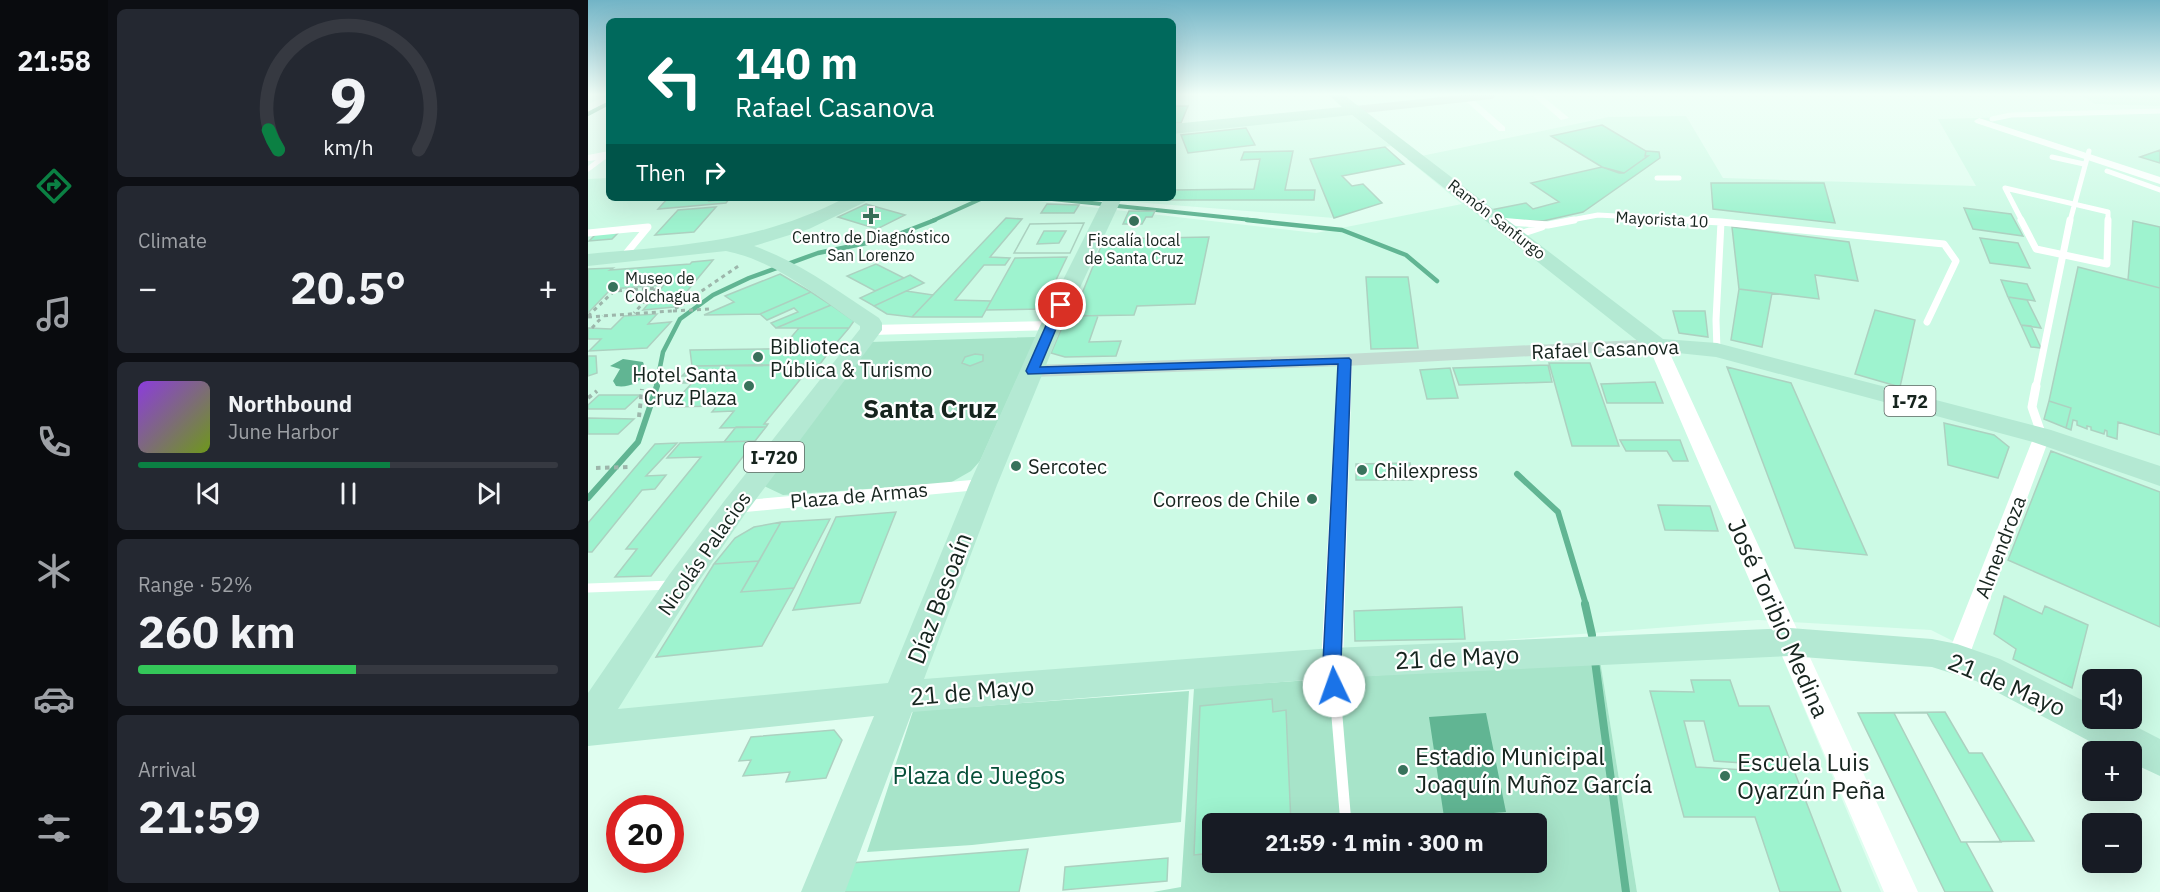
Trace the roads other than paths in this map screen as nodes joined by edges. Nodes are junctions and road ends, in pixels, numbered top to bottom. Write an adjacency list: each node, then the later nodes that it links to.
1 (1390, 137): 17 (main road, Ramón Sanfurgo)
2 (2025, 137): 5 (street)
3 (606, 156): 6 (street); 7 (lane)
4 (2052, 157): 5 (lane)
5 (2086, 157): 9 (street); 12 (street); 16 (lane)
6 (588, 158)
7 (588, 169)
8 (2107, 171): 13 (lane)
9 (2160, 175)
10 (1657, 178): 11 (lane)
11 (1679, 178)
12 (2160, 181)
13 (2160, 190)
14 (852, 201): 20 (main road)
15 (1112, 201): 29 (main road, Díaz Besoaín)
16 (2073, 204): 25 (lane); 25 (lane); 25 (lane)
17 (1499, 221): 19 (lane, Mayorista 10); 22 (main road, Ramón Sanfurgo)
18 (1720, 222): 19 (lane, Mayorista 10); 28 (lane); 32 (lane, Mayorista 10)
19 (1548, 225): 22 (lane, Mayorista 10)
20 (783, 232): 23 (main road); 24 (main road)
21 (588, 233): 26 (lane)
22 (1517, 235): 31 (main road, Ramón Sanfurgo)
23 (723, 245): 24 (main road); 26 (main road)
24 (762, 254): 30 (main road)
25 (2063, 255): 35 (lane)
26 (624, 256): 27 (main road)
27 (588, 260)
28 (1927, 322)
29 (1051, 326): 30 (street); 34 (main road, Díaz Besoaín)
30 (871, 330): 38 (main road, Nicolás Palacios / I-720)
31 (1657, 345): 32 (main road, Rafael Casanova / I-72); 33 (main road, Rafael Casanova / I-72); 41 (street, José Toribio Medina)
32 (1717, 350): 35 (main road, Rafael Casanova / I-72)
33 (1345, 360): 34 (main road, Rafael Casanova / I-72); 43 (street)
34 (1032, 371): 37 (main road, Díaz Besoaín)
35 (2042, 436): 36 (main road, Rafael Casanova / I-72); 42 (street, Almendroza)
36 (2160, 476)
37 (983, 485): 38 (street, Plaza de Armas); 44 (main road, Díaz Besoaín)
38 (735, 507): 39 (main road, Nicolás Palacios / I-720)
39 (680, 585): 40 (lane); 45 (main road, Nicolás Palacios / I-720)
40 (588, 588)
41 (1790, 642): 42 (main road, 21 de Mayo); 43 (main road, 21 de Mayo); 50 (street, José Toribio Medina)
42 (1957, 659): 47 (main road, 21 de Mayo)
43 (1332, 663): 44 (main road, 21 de Mayo); 48 (lane)
44 (901, 697): 46 (main road, 21 de Mayo); 49 (main road, Díaz Besoaín)
45 (588, 724)
46 (588, 729)
47 (2160, 758)
48 (1345, 813)
49 (823, 892)
50 (1901, 892)

